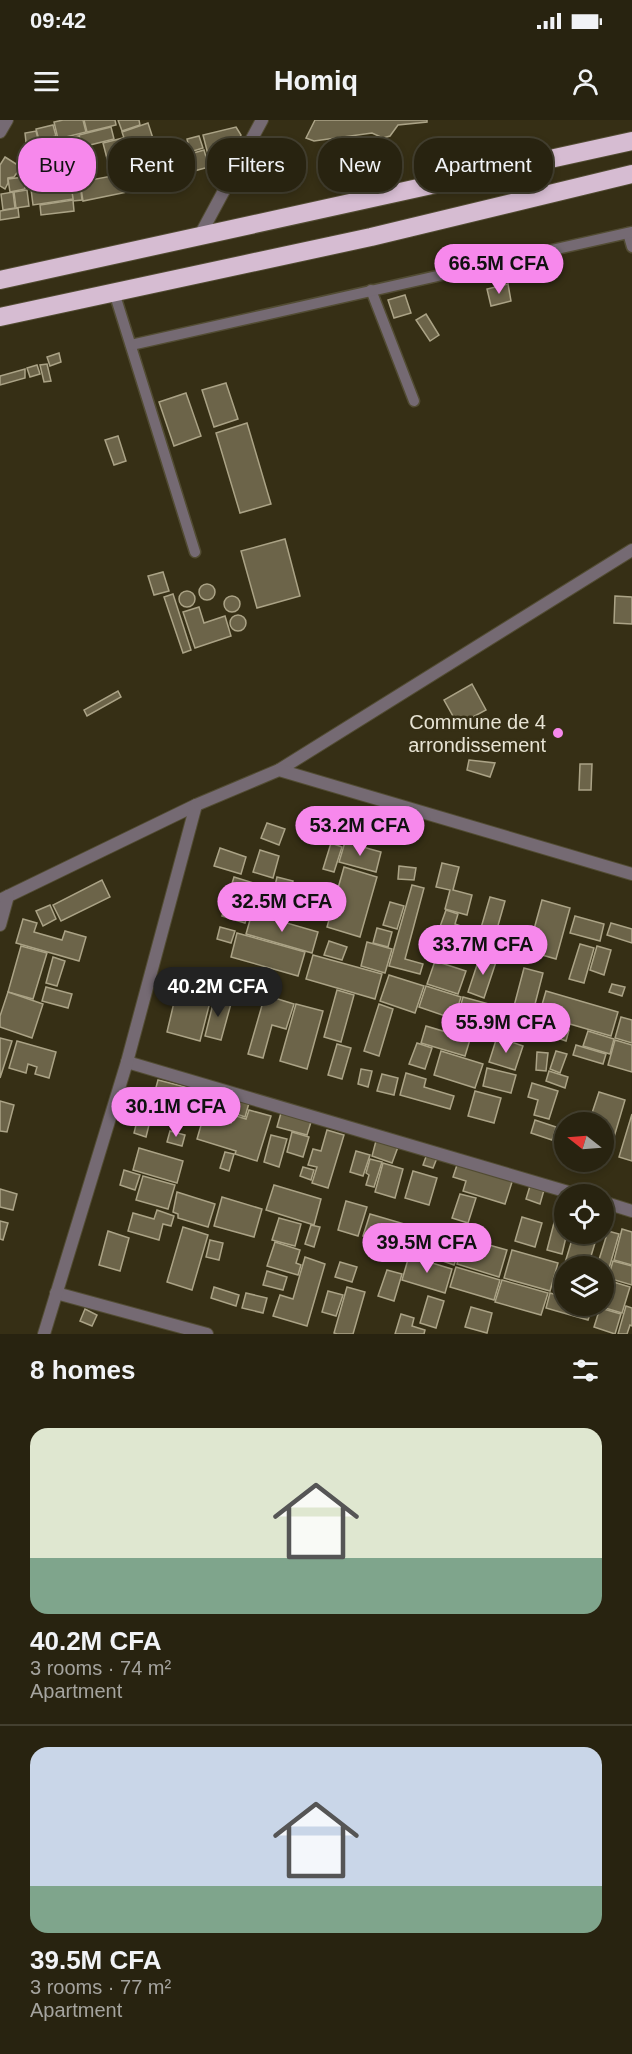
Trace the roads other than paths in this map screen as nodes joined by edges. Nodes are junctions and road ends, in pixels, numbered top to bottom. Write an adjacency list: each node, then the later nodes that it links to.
1 (7, 120): 3 (street)
2 (262, 120): 7 (street)
3 (0, 132)
4 (632, 141): 7 (highway)
5 (632, 174): 11 (highway)
6 (630, 233): 8 (lane); 10 (lane)
7 (199, 237): 9 (highway)
8 (632, 247)
9 (0, 280)
10 (371, 290): 13 (lane); 14 (lane)
11 (114, 292): 12 (highway); 13 (lane)
12 (0, 317)
13 (131, 345): 16 (lane)
14 (414, 401)
15 (632, 550): 17 (street)
16 (195, 552)
17 (279, 770): 18 (street); 19 (street)
18 (196, 805): 20 (street); 22 (street)
19 (632, 874)
20 (4, 898): 21 (street)
21 (0, 925)
22 (127, 1062): 23 (street); 26 (street)
23 (554, 1188)
24 (614, 1205): 25 (street)
25 (632, 1211)
26 (57, 1293): 27 (street); 28 (street)
27 (44, 1334)
28 (207, 1334)

